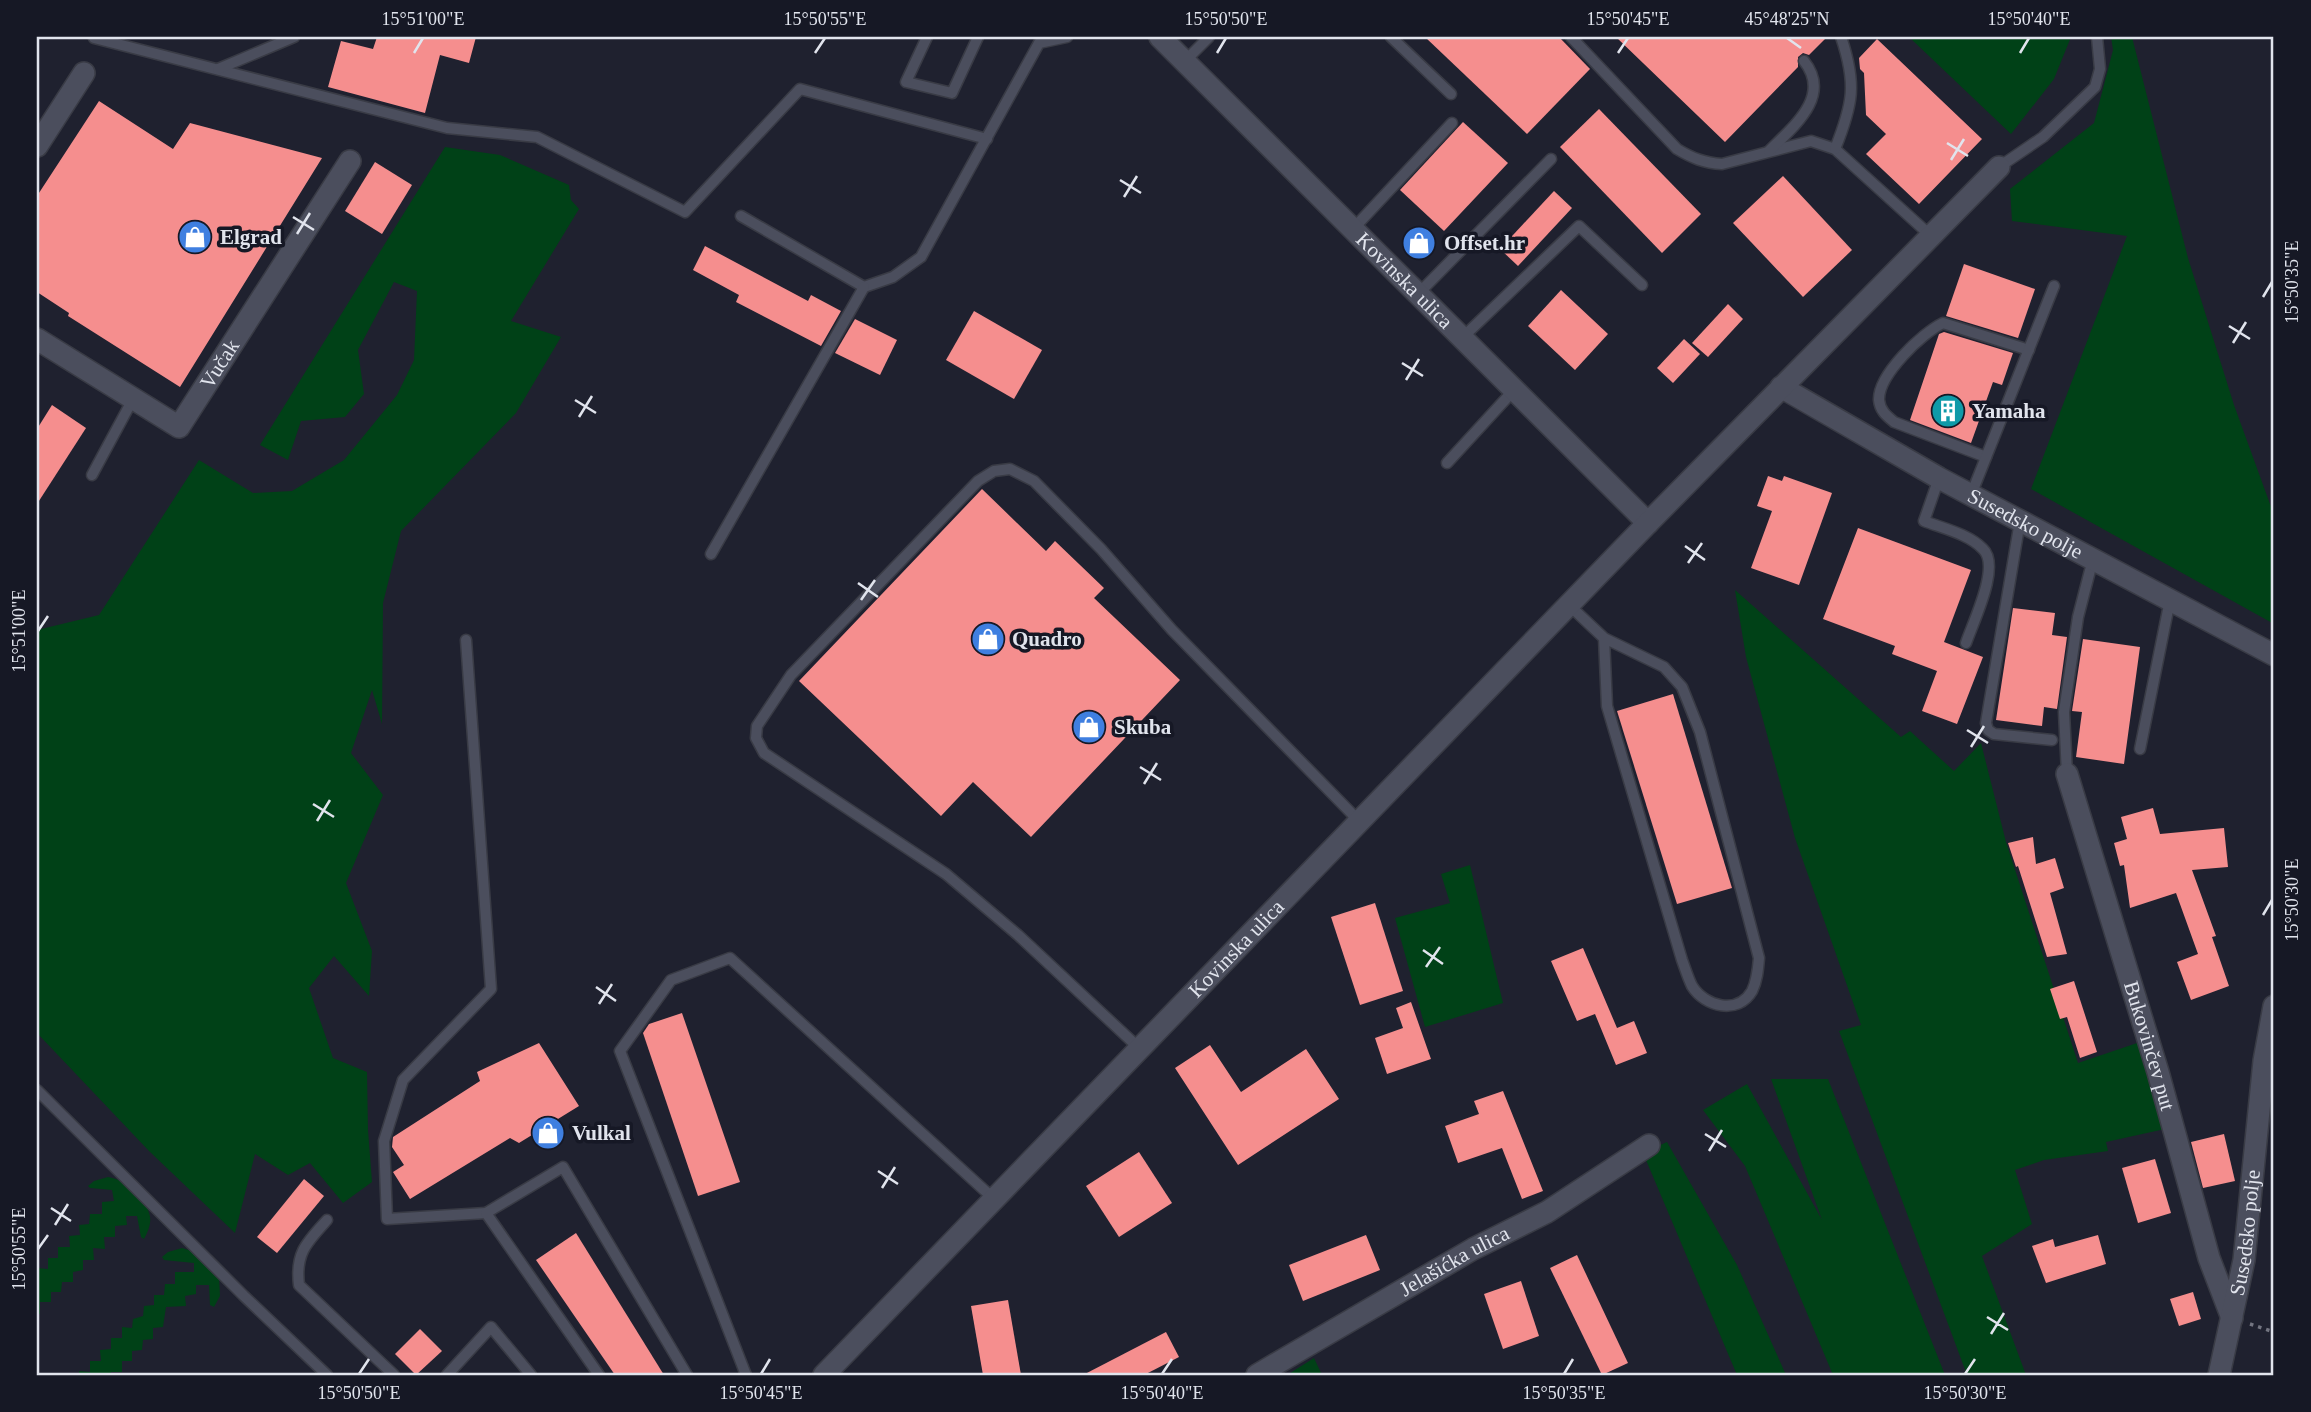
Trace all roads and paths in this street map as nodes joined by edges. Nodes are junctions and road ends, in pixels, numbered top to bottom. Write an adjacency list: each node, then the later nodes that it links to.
1 (294, 37): 14 (lane)
2 (928, 37): 3 (lane)
3 (978, 37)
4 (1067, 37): 18 (lane)
5 (1160, 37): 12 (street, Kovinska ulica)
6 (1209, 37): 12 (lane)
7 (1391, 37): 16 (lane)
8 (1571, 37): 21 (lane)
9 (1841, 37): 20 (lane)
10 (2096, 37): 24 (lane)
11 (94, 38): 14 (lane)
12 (1185, 61): 26 (street, Kovinska ulica)
13 (1804, 61): 21 (lane)
14 (218, 69): 18 (lane)
15 (84, 73): 19 (street)
16 (1451, 94)
17 (1452, 123): 26 (lane)
18 (987, 139): 30 (lane)
19 (37, 146)
20 (1835, 149): 21 (lane); 27 (lane)
21 (1767, 153)
22 (1551, 159): 31 (lane)
23 (350, 161): 37 (street, Vučak)
24 (1999, 167): 27 (street, Kovinska ulica)
25 (741, 216): 30 (lane)
26 (1353, 229): 31 (street, Kovinska ulica)
27 (1931, 236): 35 (street, Kovinska ulica)
28 (1642, 285): 32 (lane)
29 (2054, 286): 34 (lane)
30 (864, 287): 45 (lane)
31 (1418, 294): 32 (street, Kovinska ulica)
32 (1462, 338): 36 (street, Kovinska ulica)
33 (38, 344): 37 (street, Vučak)
34 (2029, 350): 38 (lane); 38 (lane)
35 (1781, 387): 41 (street, Susedsko polje); 44 (street, Kovinska ulica)
36 (1514, 390): 39 (lane); 44 (street, Kovinska ulica)
37 (133, 399): 40 (lane)
38 (1986, 457): 42 (lane)
39 (1447, 463)
40 (92, 475)
41 (1939, 478): 42 (street, Susedsko polje); 51 (lane)
42 (1970, 495): 43 (street, Susedsko polje)
43 (2020, 521): 46 (street, Susedsko polje); 54 (lane)
44 (1648, 523): 48 (street, Kovinska ulica)
45 (712, 554)
46 (2093, 559): 47 (street, Susedsko polje); 56 (lane)
47 (2170, 600): 52 (street, Susedsko polje); 55 (lane)
48 (1569, 605): 49 (lane); 57 (street, Kovinska ulica)
49 (1604, 638): 49 (lane)
50 (466, 640): 63 (lane)
51 (1966, 643)
52 (2274, 655): 53 (street, Susedsko polje)
53 (2274, 676)
54 (2052, 740)
55 (2140, 749)
56 (2067, 774): 65 (street, Bukovinčev put)
57 (1359, 821): 59 (street, Kovinska ulica); 59 (lane)
58 (2274, 1006): 65 (street, Susedsko polje)
59 (1139, 1048): 62 (street, Kovinska ulica)
60 (37, 1090): 66 (lane)
61 (1649, 1145): 74 (street, Jelašićka ulica)
62 (994, 1199): 72 (lane); 73 (street, Kovinska ulica)
63 (486, 1213): 70 (lane); 71 (lane)
64 (327, 1220): 67 (lane)
65 (2232, 1318): 75 (street, Susedsko polje)
66 (327, 1375)
67 (394, 1375)
68 (447, 1375): 69 (lane)
69 (531, 1375)
70 (599, 1375)
71 (687, 1375)
72 (746, 1375)
73 (824, 1375)
74 (1257, 1375)
75 (2219, 1375)

